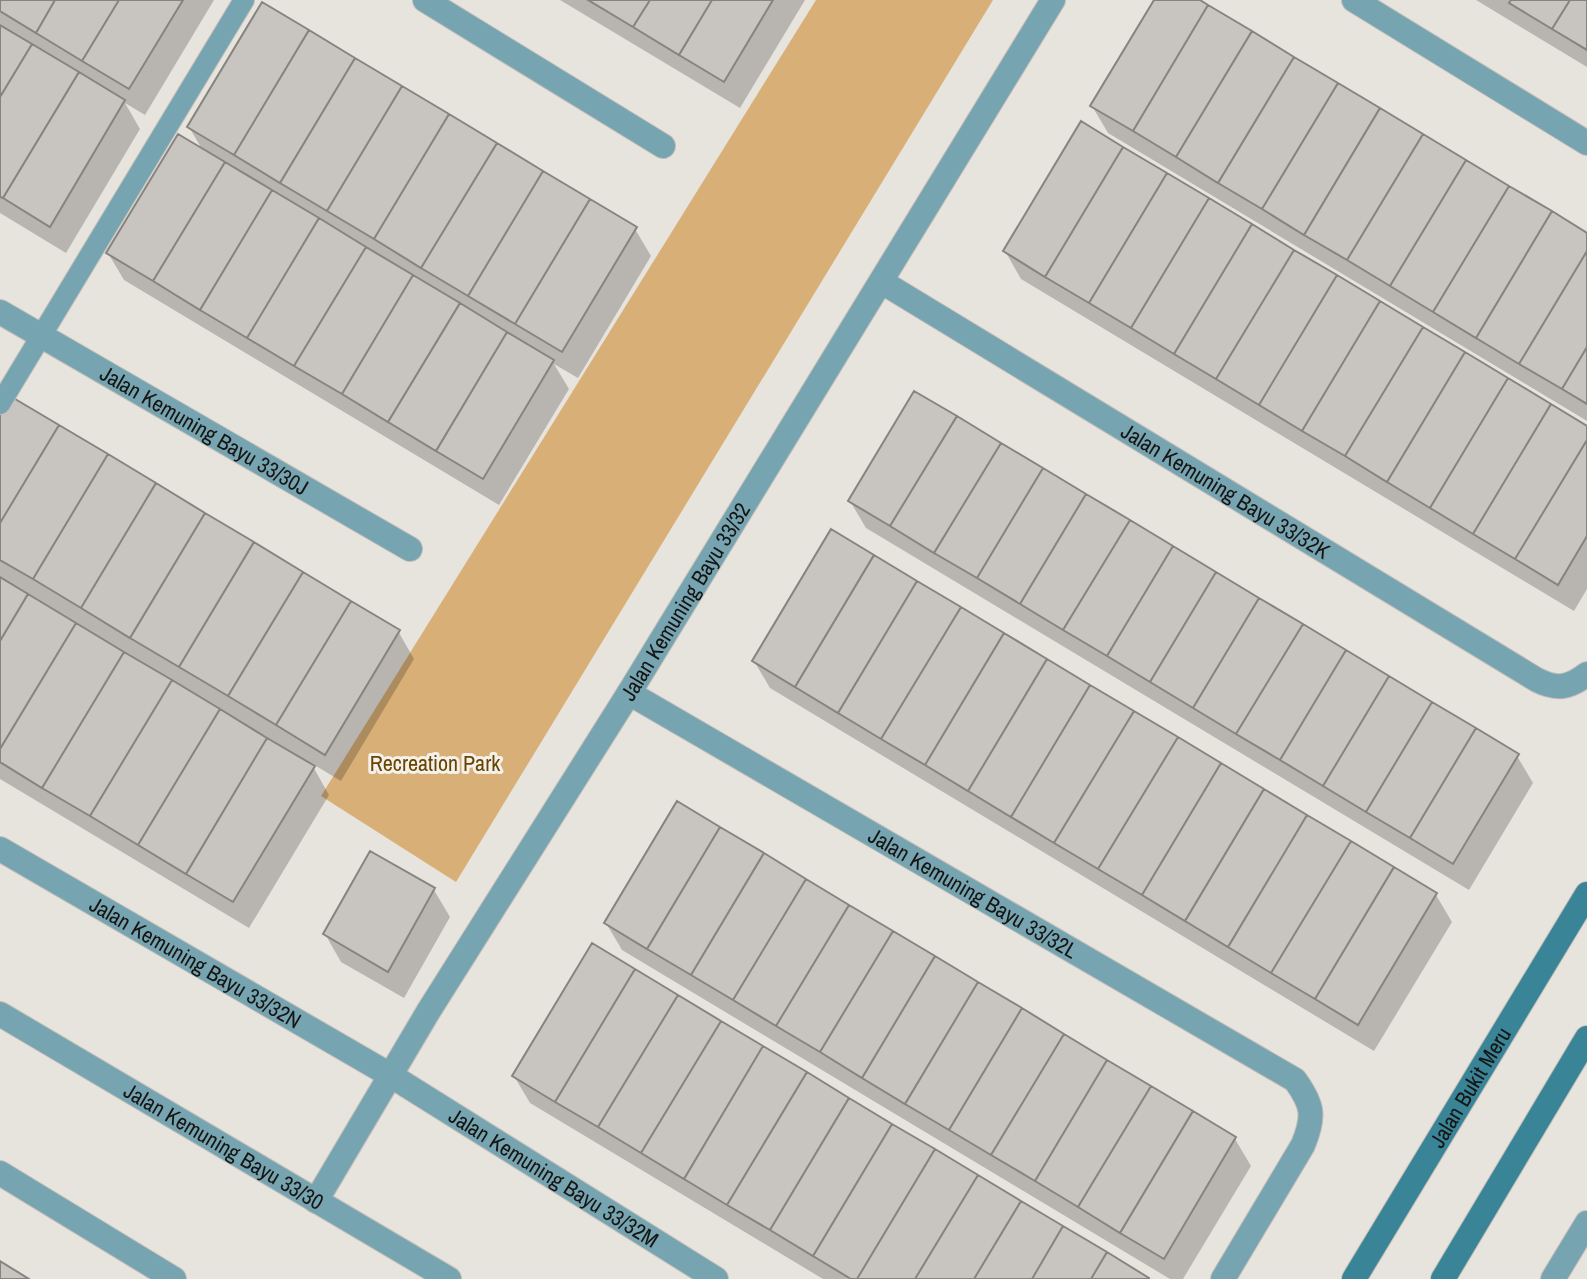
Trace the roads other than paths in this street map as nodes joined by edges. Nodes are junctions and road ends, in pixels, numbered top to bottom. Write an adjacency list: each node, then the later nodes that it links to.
1 (244, 0): 9 (lane)
2 (425, 0): 6 (street)
3 (1053, 0): 7 (street, Jalan Kemuning Bayu 33/32)
4 (1354, 0): 5 (street)
5 (1587, 143)
6 (663, 146)
7 (882, 282): 12 (street, Jalan Kemuning Bayu 33/32K); 13 (street, Jalan Kemuning Bayu 33/32)
8 (0, 312): 9 (street, Jalan Kemuning Bayu 33/30J)
9 (41, 337): 10 (lane); 11 (street, Jalan Kemuning Bayu 33/30J)
10 (0, 404)
11 (410, 549)
12 (1580, 680)
13 (629, 693): 18 (street, Jalan Kemuning Bayu 33/32); 26 (street, Jalan Kemuning Bayu 33/32L)
14 (0, 849): 18 (street, Jalan Kemuning Bayu 33/32N)
15 (1587, 894): 27 (main road, Jalan Bukit Meru)
16 (0, 1014): 20 (street, Jalan Kemuning Bayu 33/30)
17 (1587, 1038): 28 (main road)
18 (390, 1075): 20 (street, Jalan Kemuning Bayu 33/32); 25 (street, Jalan Kemuning Bayu 33/32M)
19 (0, 1173): 23 (street)
20 (316, 1201): 24 (street, Jalan Kemuning Bayu 33/30)
21 (1587, 1223): 22 (street)
22 (1579, 1252): 29 (street)
23 (174, 1279)
24 (449, 1279)
25 (716, 1279)
26 (1223, 1279)
27 (1354, 1279)
28 (1443, 1279)
29 (1553, 1279)

